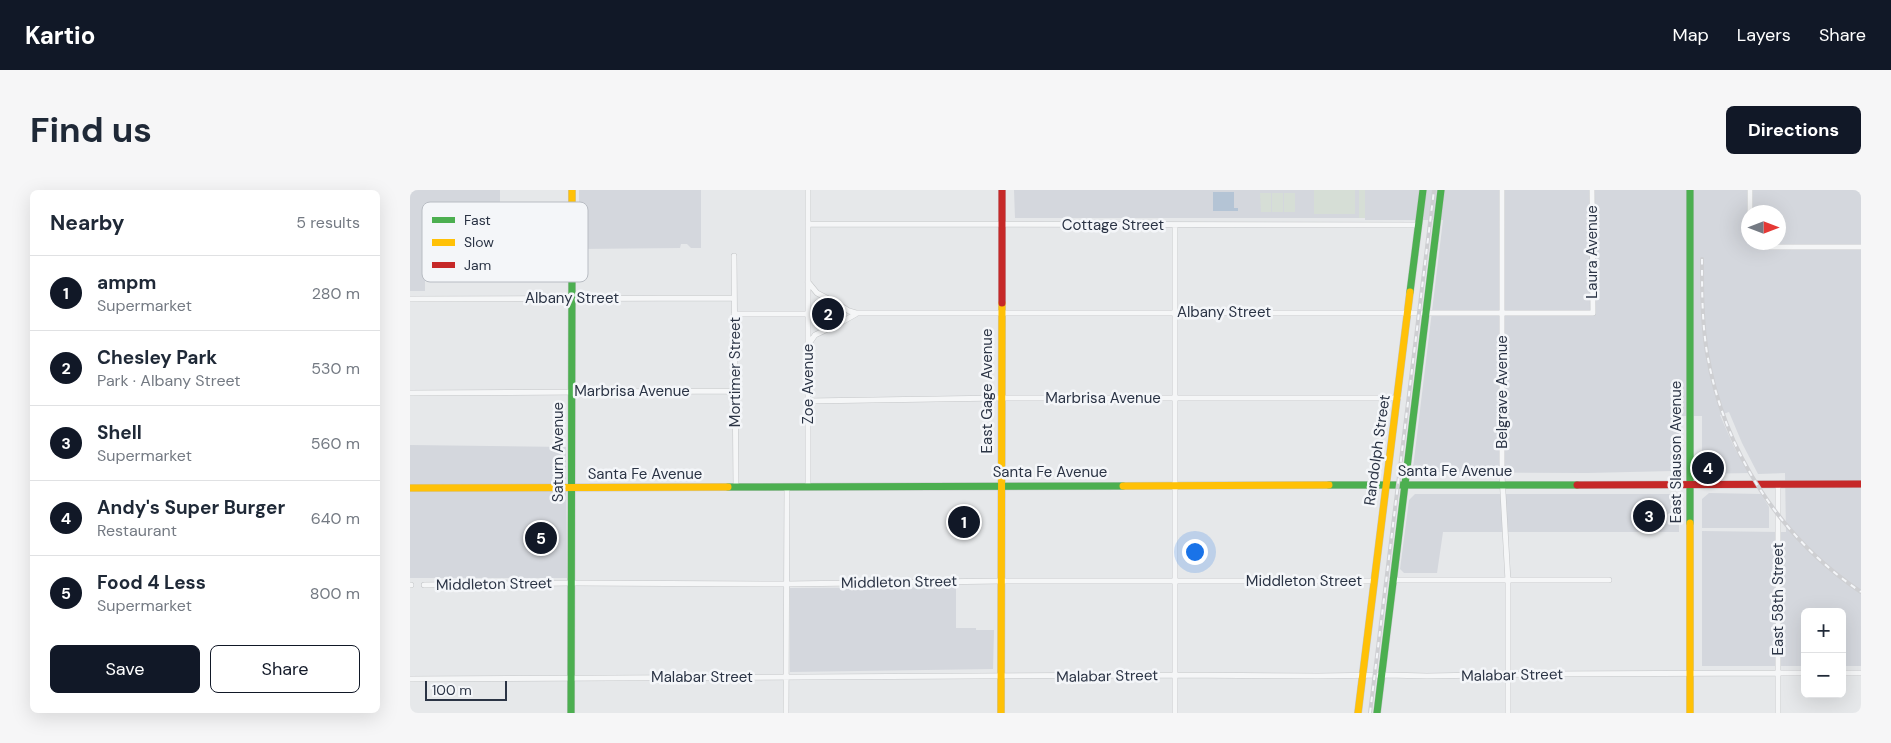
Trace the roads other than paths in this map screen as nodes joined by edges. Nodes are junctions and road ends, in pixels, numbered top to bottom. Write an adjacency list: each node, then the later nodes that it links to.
1 (808, 190): 10 (street, Zoe Avenue)
2 (1002, 190): 11 (main road, East Gage Avenue)
3 (1423, 190): 13 (main road, Randolph Street)
4 (1441, 190): 31 (main road, Randolph Street)
5 (1502, 190): 32 (street, Belgrave Avenue)
6 (1592, 190): 28 (street, Laura Avenue)
7 (1690, 190): 49 (main road, East Slauson Avenue)
8 (1750, 190): 9 (street)
9 (1750, 205)
10 (808, 224): 11 (street, Cottage Street); 17 (street, Zoe Avenue)
11 (1002, 224): 12 (street, Cottage Street); 27 (main road, East Gage Avenue)
12 (1175, 225): 13 (street, Cottage Street); 24 (street)
13 (1419, 225): 25 (main road, Randolph Street)
14 (1786, 246): 15 (street)
15 (1861, 247)
16 (734, 256): 20 (street, Mortimer Street)
17 (808, 281): 22 (street, Albany Street); 30 (street, Zoe Avenue)
18 (571, 282): 19 (main road, Saturn Avenue)
19 (571, 297): 20 (street, Albany Street); 21 (street, Albany Street); 36 (main road, Saturn Avenue)
20 (734, 298): 29 (street, Mortimer Street)
21 (410, 299)
22 (828, 299): 23 (street, Albany Street); 30 (street)
23 (838, 304): 26 (street, Albany Street); 33 (street)
24 (1175, 312): 25 (street, Albany Street); 27 (street, Albany Street); 40 (street)
25 (1408, 312): 31 (street, Albany Street); 41 (main road, Randolph Street)
26 (856, 313): 27 (street, Albany Street); 33 (street)
27 (1001, 313): 39 (main road, East Gage Avenue)
28 (1593, 313): 32 (street, Albany Street)
29 (734, 314): 30 (street); 37 (street, Mortimer Street)
30 (810, 314): 34 (street); 35 (street, Zoe Avenue)
31 (1426, 314): 32 (street, Albany Street); 48 (main road, Randolph Street)
32 (1502, 314): 43 (street, Belgrave Avenue)
33 (838, 324): 34 (street)
34 (827, 329): 35 (street)
35 (808, 345): 42 (street, Zoe Avenue)
36 (571, 391): 37 (street, Marbrisa Avenue); 38 (street, Marbrisa Avenue); 51 (main road, Saturn Avenue)
37 (735, 391): 53 (street, Mortimer Street)
38 (410, 393)
39 (1001, 398): 40 (street, Marbrisa Avenue); 42 (street, Marbrisa Avenue); 50 (main road, East Gage Avenue)
40 (1175, 398): 41 (street, Marbrisa Avenue); 46 (street)
41 (1398, 398): 47 (main road, Randolph Street)
42 (808, 401): 55 (street, Zoe Avenue)
43 (1503, 484): 48 (main road, Santa Fe Avenue); 49 (main road, Santa Fe Avenue); 61 (street, Belgrave Avenue)
44 (1778, 484): 45 (main road, Santa Fe Avenue); 49 (main road, Santa Fe Avenue); 66 (street, East 58th Street)
45 (1861, 484)
46 (1175, 485): 47 (main road, Santa Fe Avenue); 50 (main road, Santa Fe Avenue); 59 (street)
47 (1386, 485): 48 (main road, Santa Fe Avenue); 60 (main road, Randolph Street)
48 (1405, 485): 56 (main road, Randolph Street)
49 (1690, 485): 65 (main road, East Slauson Avenue)
50 (1001, 486): 55 (main road, Santa Fe Avenue); 58 (main road, East Gage Avenue)
51 (572, 487): 52 (main road, Santa Fe Avenue); 53 (main road, Santa Fe Avenue); 62 (main road, Saturn Avenue)
52 (410, 488)
53 (736, 488): 54 (main road, Santa Fe Avenue)
54 (787, 488): 55 (main road, Santa Fe Avenue); 63 (street)
55 (808, 488)
56 (1392, 580): 61 (street); 73 (main road, Randolph Street)
57 (1609, 580): 61 (street)
58 (1001, 581): 59 (street, Middleton Street); 63 (street, Middleton Street); 75 (main road, East Gage Avenue)
59 (1175, 581): 60 (street, Middleton Street); 71 (street)
60 (1374, 581): 72 (main road, Randolph Street)
61 (1508, 581): 70 (street, Belgrave Avenue)
62 (572, 583): 63 (street, Middleton Street); 64 (street, Middleton Street); 76 (main road, Saturn Avenue)
63 (786, 584): 74 (street)
64 (424, 585)
65 (1690, 673): 66 (street, Malabar Street); 70 (street, Malabar Street); 85 (main road, East Slauson Avenue)
66 (1778, 673): 67 (street, Malabar Street); 86 (street, East 58th Street)
67 (1801, 673)
68 (1846, 673): 69 (street)
69 (1861, 673)
70 (1508, 674): 73 (street, Malabar Street); 84 (street, Belgrave Avenue)
71 (1175, 675): 72 (street, Malabar Street); 75 (street, Malabar Street); 81 (street)
72 (1363, 675): 73 (street, Malabar Street); 82 (main road, Randolph Street)
73 (1382, 675): 83 (main road, Randolph Street)
74 (786, 677): 75 (street, Malabar Street); 76 (street, Malabar Street); 79 (street)
75 (1001, 677): 80 (main road, East Gage Avenue)
76 (572, 678): 77 (street, Malabar Street); 78 (main road, Saturn Avenue)
77 (410, 679)
78 (571, 713)
79 (786, 713)
80 (1001, 713)
81 (1175, 713)
82 (1358, 713)
83 (1377, 713)
84 (1508, 713)
85 (1690, 713)
86 (1778, 713)

